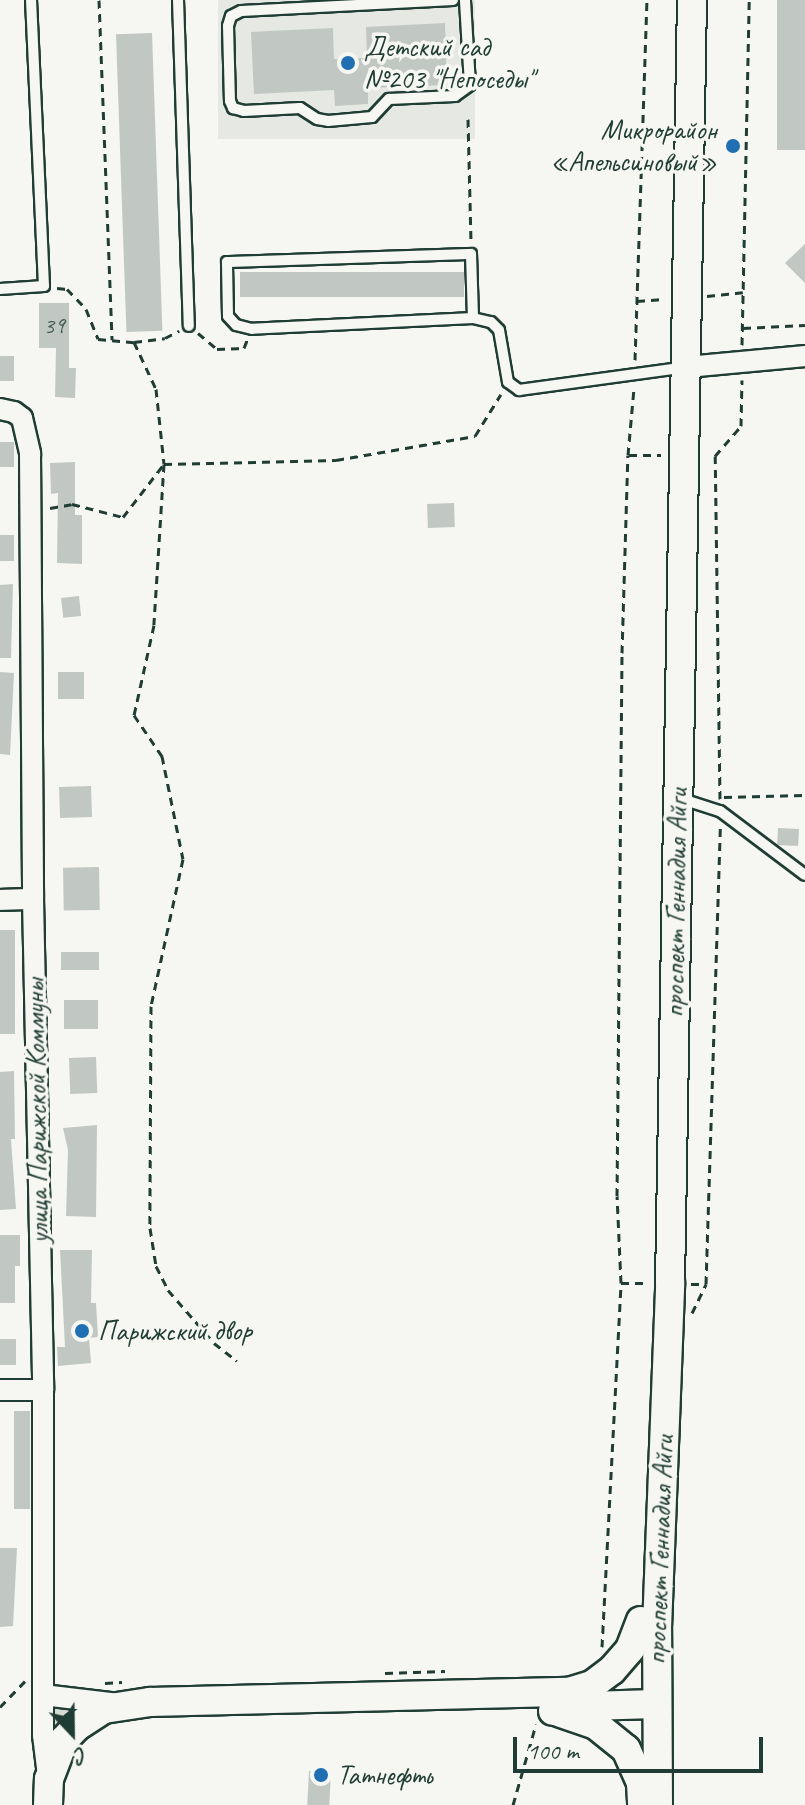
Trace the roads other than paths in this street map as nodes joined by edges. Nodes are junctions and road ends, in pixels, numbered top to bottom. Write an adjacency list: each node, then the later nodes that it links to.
1 (31, 0): 7 (lane)
2 (178, 0): 9 (lane)
3 (453, 0): 4 (lane)
4 (465, 0)
5 (678, 0): 11 (main road, проспект Геннадия Айги)
6 (692, 0): 11 (main road, проспект Геннадия Айги)
7 (0, 289)
8 (473, 318): 8 (lane); 11 (lane)
9 (189, 326)
10 (805, 356): 11 (street)
11 (680, 368): 13 (main road, проспект Геннадия Айги); 19 (main road, проспект Геннадия Айги)
12 (0, 409): 15 (street, улица Парижской Коммуны)
13 (678, 798): 14 (lane); 22 (main road, проспект Геннадия Айги)
14 (805, 875)
15 (33, 899): 16 (street); 18 (street, улица Парижской Коммуны)
16 (0, 900)
17 (0, 1390): 18 (street)
18 (43, 1390): 21 (street, улица Парижской Коммуны)
19 (641, 1621): 20 (main road); 22 (main road, проспект Геннадия Айги)
20 (123, 1694): 21 (street); 24 (main road)
21 (43, 1695): 24 (street, улица Парижской Коммуны)
22 (648, 1704): 23 (main road); 25 (main road, проспект Геннадия Айги)
23 (548, 1712): 25 (main road); 26 (main road)
24 (48, 1792)
25 (647, 1798)
26 (66, 1805)

